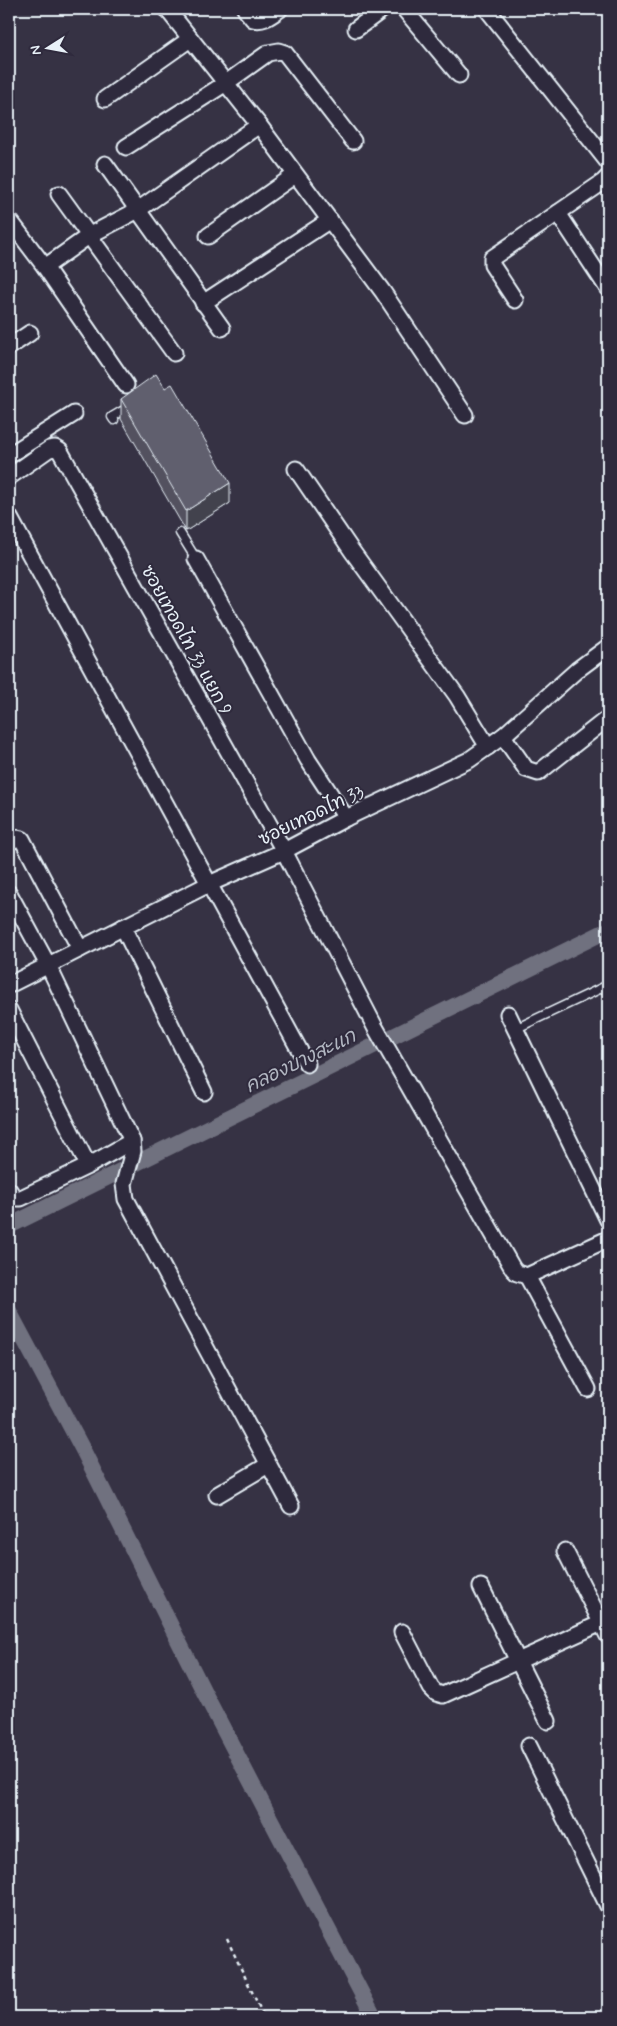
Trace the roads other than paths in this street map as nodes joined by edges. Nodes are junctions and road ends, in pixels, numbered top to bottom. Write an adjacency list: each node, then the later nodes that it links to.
1 (167, 9): 8 (street)
2 (245, 9): 3 (street)
3 (280, 9)
4 (383, 9): 7 (street)
5 (404, 9): 9 (street)
6 (492, 10): 15 (street)
7 (356, 29)
8 (190, 39): 10 (street); 11 (street)
9 (459, 75)
10 (226, 83): 12 (street); 13 (street); 14 (street)
11 (105, 99)
12 (259, 124): 17 (street); 20 (street)
13 (353, 141)
14 (126, 147)
15 (608, 162)
16 (105, 164): 20 (street)
17 (295, 174): 22 (street); 25 (street)
18 (608, 177): 21 (street)
19 (59, 194): 24 (street)
20 (138, 210): 24 (street); 29 (street)
21 (558, 213): 27 (street); 28 (street)
22 (330, 220): 29 (street); 37 (street)
23 (11, 222): 26 (street)
24 (90, 236): 26 (street); 33 (street)
25 (208, 236)
26 (45, 267): 34 (street)
27 (608, 289)
28 (515, 300)
29 (203, 303): 30 (street)
30 (222, 328)
31 (30, 333): 32 (street)
32 (9, 347)
33 (174, 353)
34 (126, 385)
35 (135, 403): 38 (lane)
36 (74, 414): 39 (street)
37 (465, 415)
38 (114, 420)
39 (9, 455)
40 (296, 469): 48 (street)
41 (9, 477): 51 (street, ซอยเทอดไท 33 แยก 9)
42 (9, 516): 52 (street)
43 (180, 533): 44 (lane)
44 (196, 559): 49 (street)
45 (608, 646): 47 (street, ซอยเทอดไท 33)
46 (608, 718): 47 (street)
47 (503, 736): 48 (street, ซอยเทอดไท 33)
48 (488, 747): 49 (street, ซอยเทอดไท 33)
49 (346, 818): 51 (street, ซอยเทอดไท 33)
50 (9, 842): 55 (street)
51 (284, 851): 52 (street, ซอยเทอดไท 33); 69 (street, ซอยเทอดไท 33 แยก 9)
52 (209, 884): 54 (street, ซอยเทอดไท 33); 62 (street)
53 (9, 893): 56 (street)
54 (122, 928): 55 (street, ซอยเทอดไท 33); 63 (street)
55 (80, 949): 56 (street, ซอยเทอดไท 33)
56 (48, 965): 57 (street, ซอยเทอดไท 33); 64 (street)
57 (10, 982)
58 (608, 985): 61 (lane)
59 (9, 1010): 65 (street)
60 (508, 1014): 61 (street)
61 (514, 1029): 67 (street)
62 (307, 1064)
63 (204, 1092)
64 (132, 1146): 65 (street); 71 (street)
65 (88, 1165): 66 (street)
66 (9, 1190)
67 (608, 1220)
68 (608, 1239): 69 (street)
69 (527, 1276): 70 (street)
70 (588, 1389)
71 (268, 1466): 72 (street); 73 (street)
72 (217, 1495)
73 (291, 1506)
74 (565, 1551): 76 (street)
75 (481, 1587): 78 (street)
76 (606, 1626): 78 (street)
77 (402, 1632): 78 (street)
78 (518, 1660): 79 (street)
79 (548, 1721)
80 (528, 1746): 81 (street)
81 (608, 1906)

